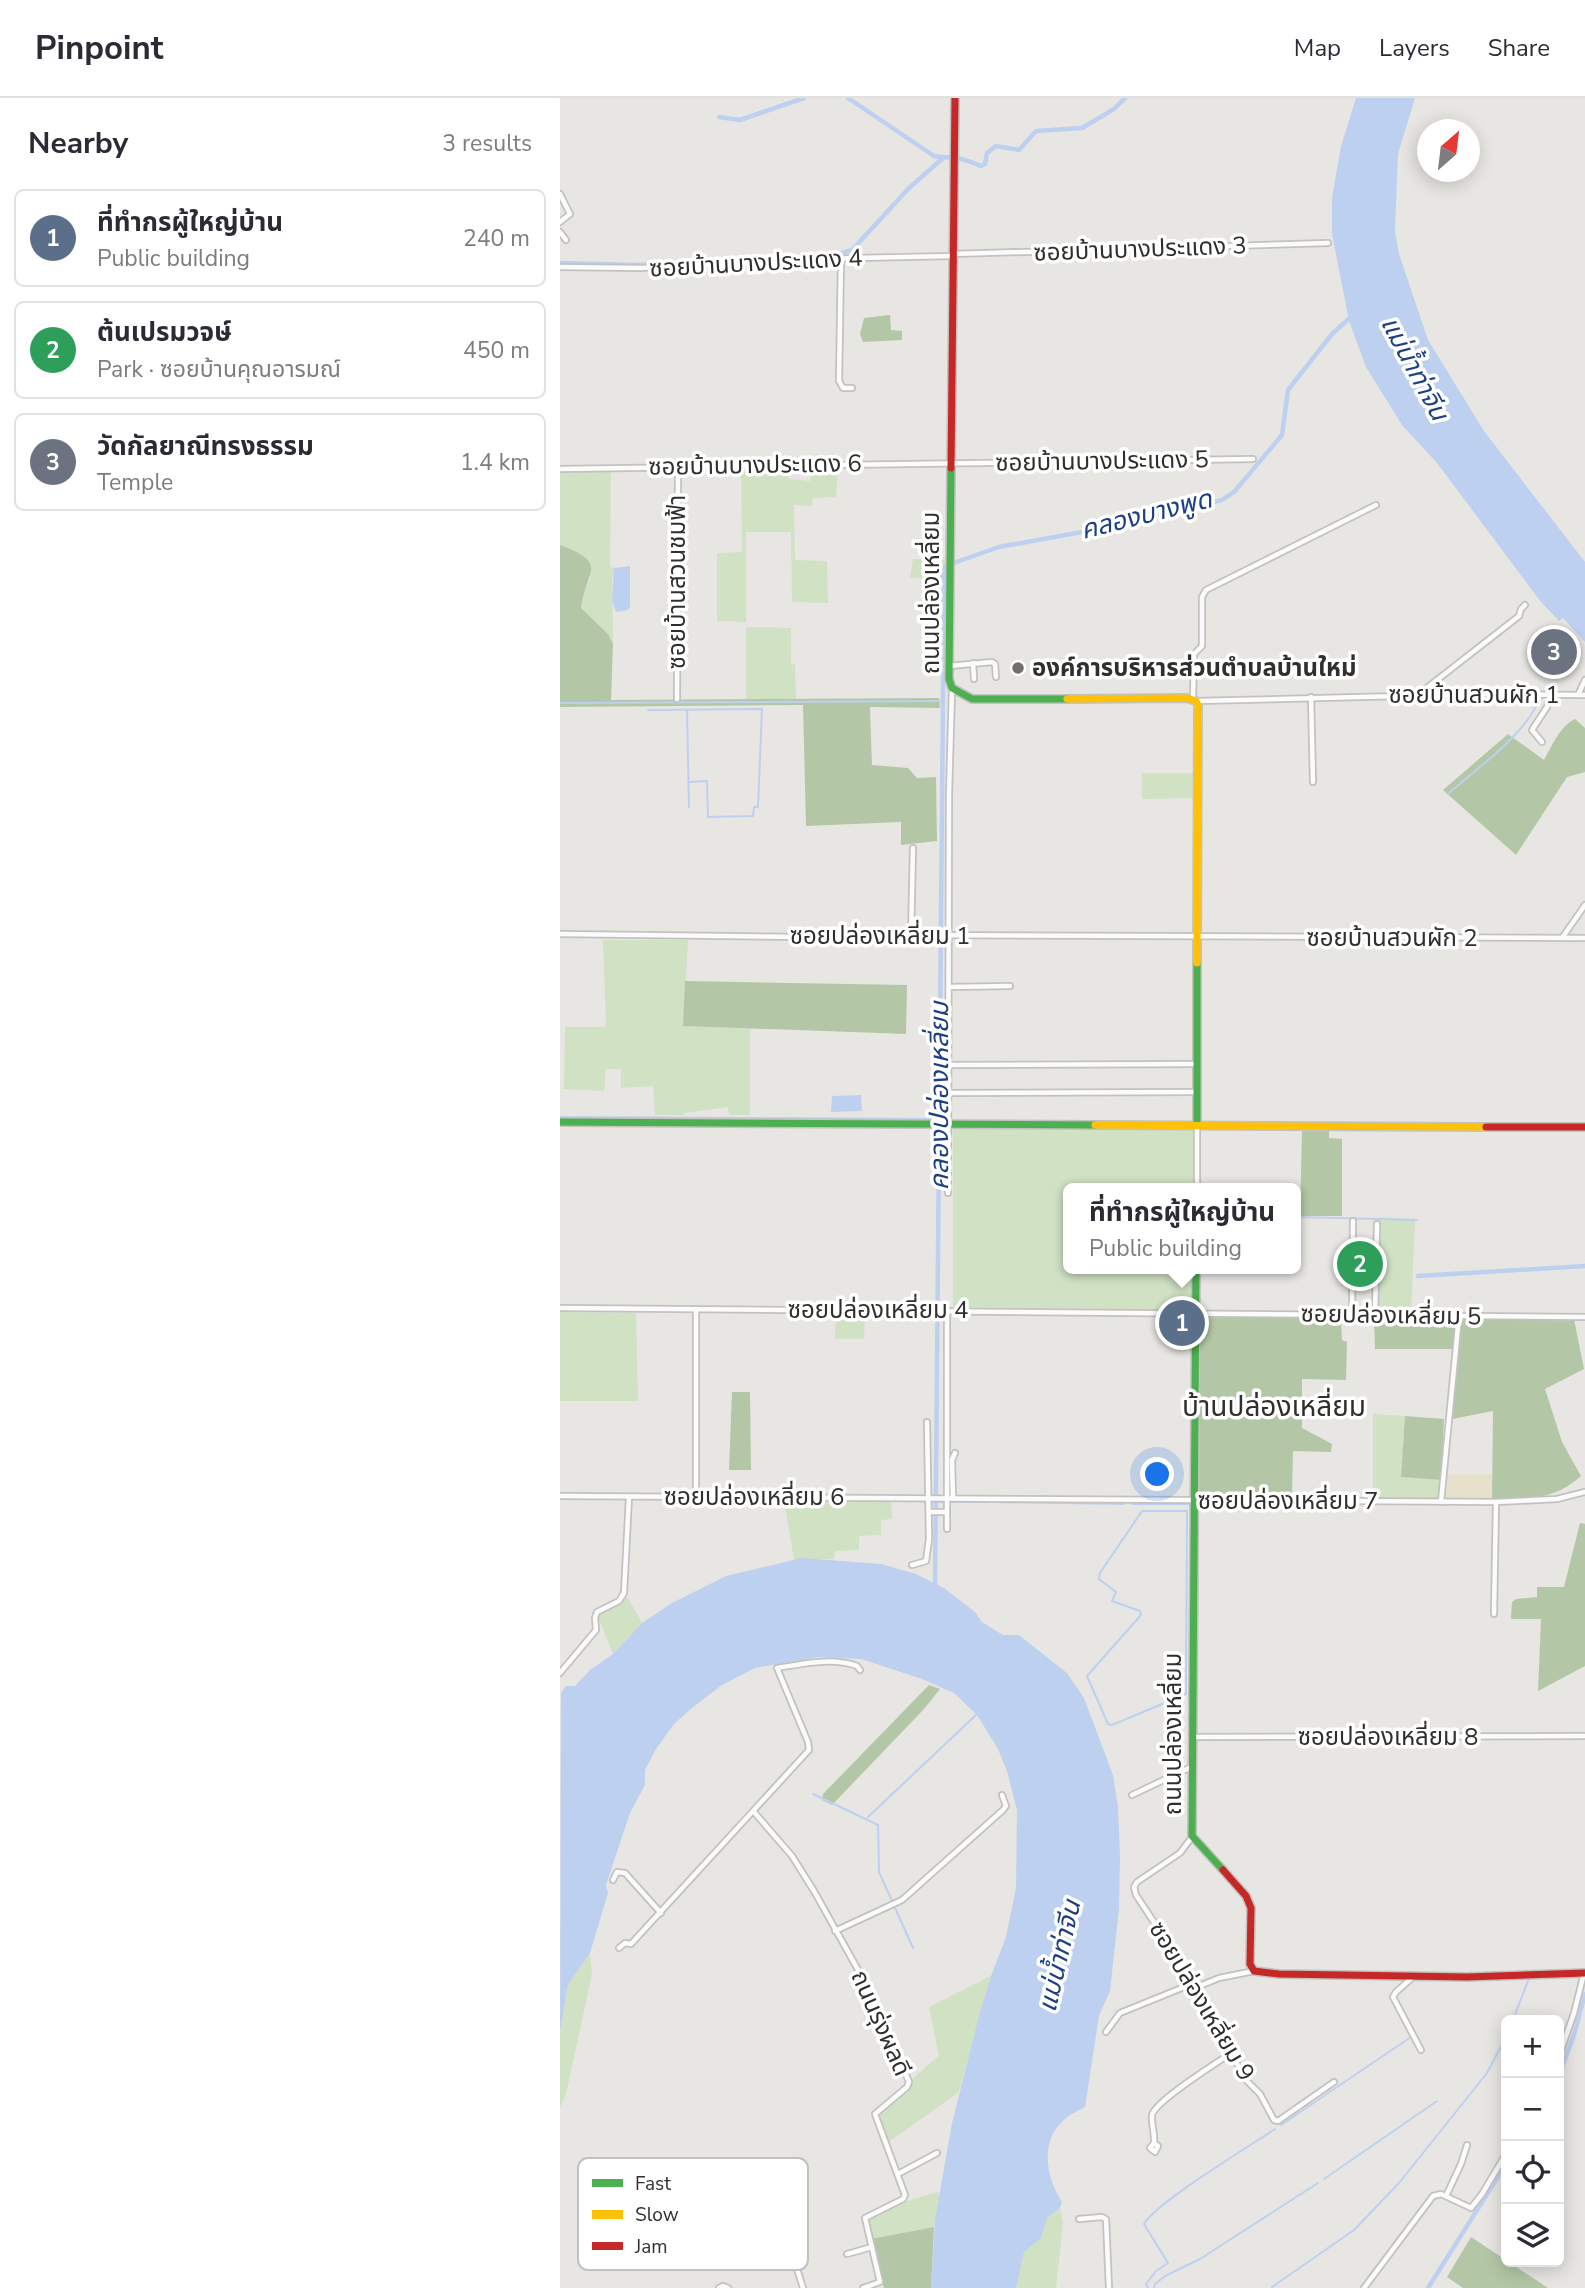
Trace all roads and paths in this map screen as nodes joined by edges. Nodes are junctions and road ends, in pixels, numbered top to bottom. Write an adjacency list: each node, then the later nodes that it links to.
1 (955, 98): 7 (street, ถนนปล่องเหลี่ยม)
2 (560, 194): 3 (street)
3 (560, 222)
4 (560, 232): 5 (street)
5 (566, 240)
6 (1328, 243): 7 (street, ซอยบ้านบางประแดง 3)
7 (952, 255): 8 (street, ซอยบ้านบางประแดง 4); 12 (street, ถนนปล่องเหลี่ยม)
8 (841, 258): 9 (street, ซอยบ้านบางประแดง 4); 10 (street)
9 (560, 267)
10 (852, 388)
11 (1253, 459): 12 (street, ซอยบ้านบางประแดง 5)
12 (950, 463): 13 (street, ซอยบ้านบางประแดง 6); 18 (street, ถนนปล่องเหลี่ยม)
13 (678, 466): 14 (street, ซอยบ้านบางประแดง 6); 28 (street, ซอยบ้านสวนชมฟ้า)
14 (560, 469)
15 (1376, 505): 29 (street)
16 (1525, 605): 24 (street)
17 (973, 663): 18 (street); 19 (street); 20 (street)
18 (949, 666): 22 (street, ถนนปล่องเหลี่ยม)
19 (996, 677)
20 (974, 679)
21 (1585, 680): 25 (street)
22 (952, 688): 29 (street, ถนนปล่องเหลี่ยม); 36 (street)
23 (1549, 694): 24 (street, ซอยบ้านสวนผัก 1); 25 (street, ซอยบ้านสวนผัก 1); 30 (street)
24 (1418, 695): 27 (street, ซอยบ้านสวนผัก 1)
25 (1578, 695): 26 (street, ซอยบ้านสวนผัก 1)
26 (1585, 695)
27 (1311, 697): 29 (street, ซอยบ้านสวนผัก 1); 31 (street)
28 (677, 699)
29 (1194, 700): 37 (street)
30 (1542, 742)
31 (1313, 782)
32 (913, 848): 35 (street)
33 (1585, 905): 38 (street)
34 (560, 934): 35 (street, ซอยปล่องเหลี่ยม 1)
35 (911, 936): 36 (street, ซอยปล่องเหลี่ยม 1)
36 (947, 936): 37 (street, ซอยปล่องเหลี่ยม 1); 41 (street)
37 (1199, 938): 38 (street, ซอยบ้านสวนผัก 2); 42 (street)
38 (1562, 938): 39 (street, ซอยบ้านสวนผัก 2)
39 (1585, 938)
40 (1010, 986): 41 (street)
41 (949, 987): 43 (street)
42 (1198, 1064): 43 (street); 44 (street)
43 (950, 1065): 45 (street)
44 (1197, 1092): 45 (street); 48 (street)
45 (950, 1093): 47 (street)
46 (560, 1122): 47 (street)
47 (942, 1125): 48 (street); 51 (street)
48 (1197, 1125): 49 (street); 50 (street)
49 (1585, 1128)
50 (1197, 1183)
51 (948, 1193)
52 (1353, 1221): 59 (street)
53 (1377, 1224): 60 (street)
54 (1196, 1274): 58 (street, ถนนปล่องเหลี่ยม)
55 (560, 1308): 57 (street, ซอยปล่องเหลี่ยม 4)
56 (947, 1310): 57 (street, ซอยปล่องเหลี่ยม 4); 58 (street, ซอยปล่องเหลี่ยม 4); 70 (street)
57 (696, 1311): 67 (street)
58 (1196, 1312): 59 (street, ซอยปล่องเหลี่ยม 5); 71 (street, ถนนปล่องเหลี่ยม)
59 (1352, 1315): 60 (street, ซอยปล่องเหลี่ยม 5)
60 (1375, 1315): 61 (street, ซอยปล่องเหลี่ยม 5)
61 (1459, 1316): 62 (street, ซอยปล่องเหลี่ยม 5); 72 (street)
62 (1585, 1317)
63 (928, 1422): 69 (street)
64 (955, 1453): 70 (street)
65 (1585, 1492): 73 (street, ซอยปล่องเหลี่ยม 7)
66 (560, 1496): 68 (street, ซอยปล่องเหลี่ยม 6)
67 (696, 1496): 68 (street, ซอยปล่องเหลี่ยม 6); 69 (street, ซอยปล่องเหลี่ยม 6)
68 (629, 1497): 80 (street)
69 (929, 1497): 70 (street, ซอยปล่องเหลี่ยม 6); 74 (street)
70 (948, 1498): 71 (street, ซอยปล่องเหลี่ยม 7); 75 (street)
71 (1194, 1500): 72 (street, ซอยปล่องเหลี่ยม 7); 82 (street, ถนนปล่องเหลี่ยม)
72 (1441, 1502): 73 (street, ซอยปล่องเหลี่ยม 7)
73 (1496, 1502): 78 (street)
74 (931, 1512): 75 (street); 77 (street)
75 (944, 1512): 76 (street)
76 (947, 1529)
77 (912, 1565)
78 (1494, 1614)
79 (859, 1671): 86 (street)
80 (560, 1673)
81 (1585, 1736): 82 (street, ซอยปล่องเหลี่ยม 8)
82 (1192, 1737): 83 (street, ถนนปล่องเหลี่ยม)
83 (1191, 1767): 85 (street); 87 (street, ถนนปล่องเหลี่ยม)
84 (1002, 1795): 90 (street)
85 (1132, 1795)
86 (754, 1812): 89 (street); 90 (street, ถนนรุ่งผลดี)
87 (1192, 1836): 92 (street, ถนนปล่องเหลี่ยม); 95 (street, ซอยปล่องเหลี่ยม 9)
88 (612, 1881): 89 (street)
89 (661, 1913): 91 (street)
90 (835, 1931): 105 (street, ถนนรุ่งผลดี)
91 (619, 1948)
92 (1254, 1971): 94 (street); 95 (street)
93 (1585, 1973): 94 (street); 97 (street)
94 (1414, 1976): 98 (street)
95 (1196, 1985): 96 (street); 99 (street, ซอยปล่องเหลี่ยม 9)
96 (1106, 2032)
97 (1564, 2042)
98 (1421, 2050)
99 (1231, 2053): 100 (street, ซอยปล่องเหลี่ยม 9); 101 (street)
100 (1334, 2082)
101 (1154, 2143)
102 (1467, 2144): 106 (street)
103 (937, 2153): 105 (street)
104 (1501, 2162): 106 (street)
105 (898, 2174): 108 (street, ถนนรุ่งผลดี)
106 (1446, 2196): 117 (street)
107 (1079, 2219): 116 (street)
108 (872, 2247): 109 (street); 111 (street, ถนนรุ่งผลดี)
109 (847, 2253)
110 (797, 2270): 114 (street)
111 (881, 2285): 115 (street, ถนนรุ่งผลดี)
112 (719, 2288): 113 (street)
113 (728, 2288)
114 (803, 2288)
115 (863, 2288)
116 (1109, 2288)
117 (1363, 2288)

